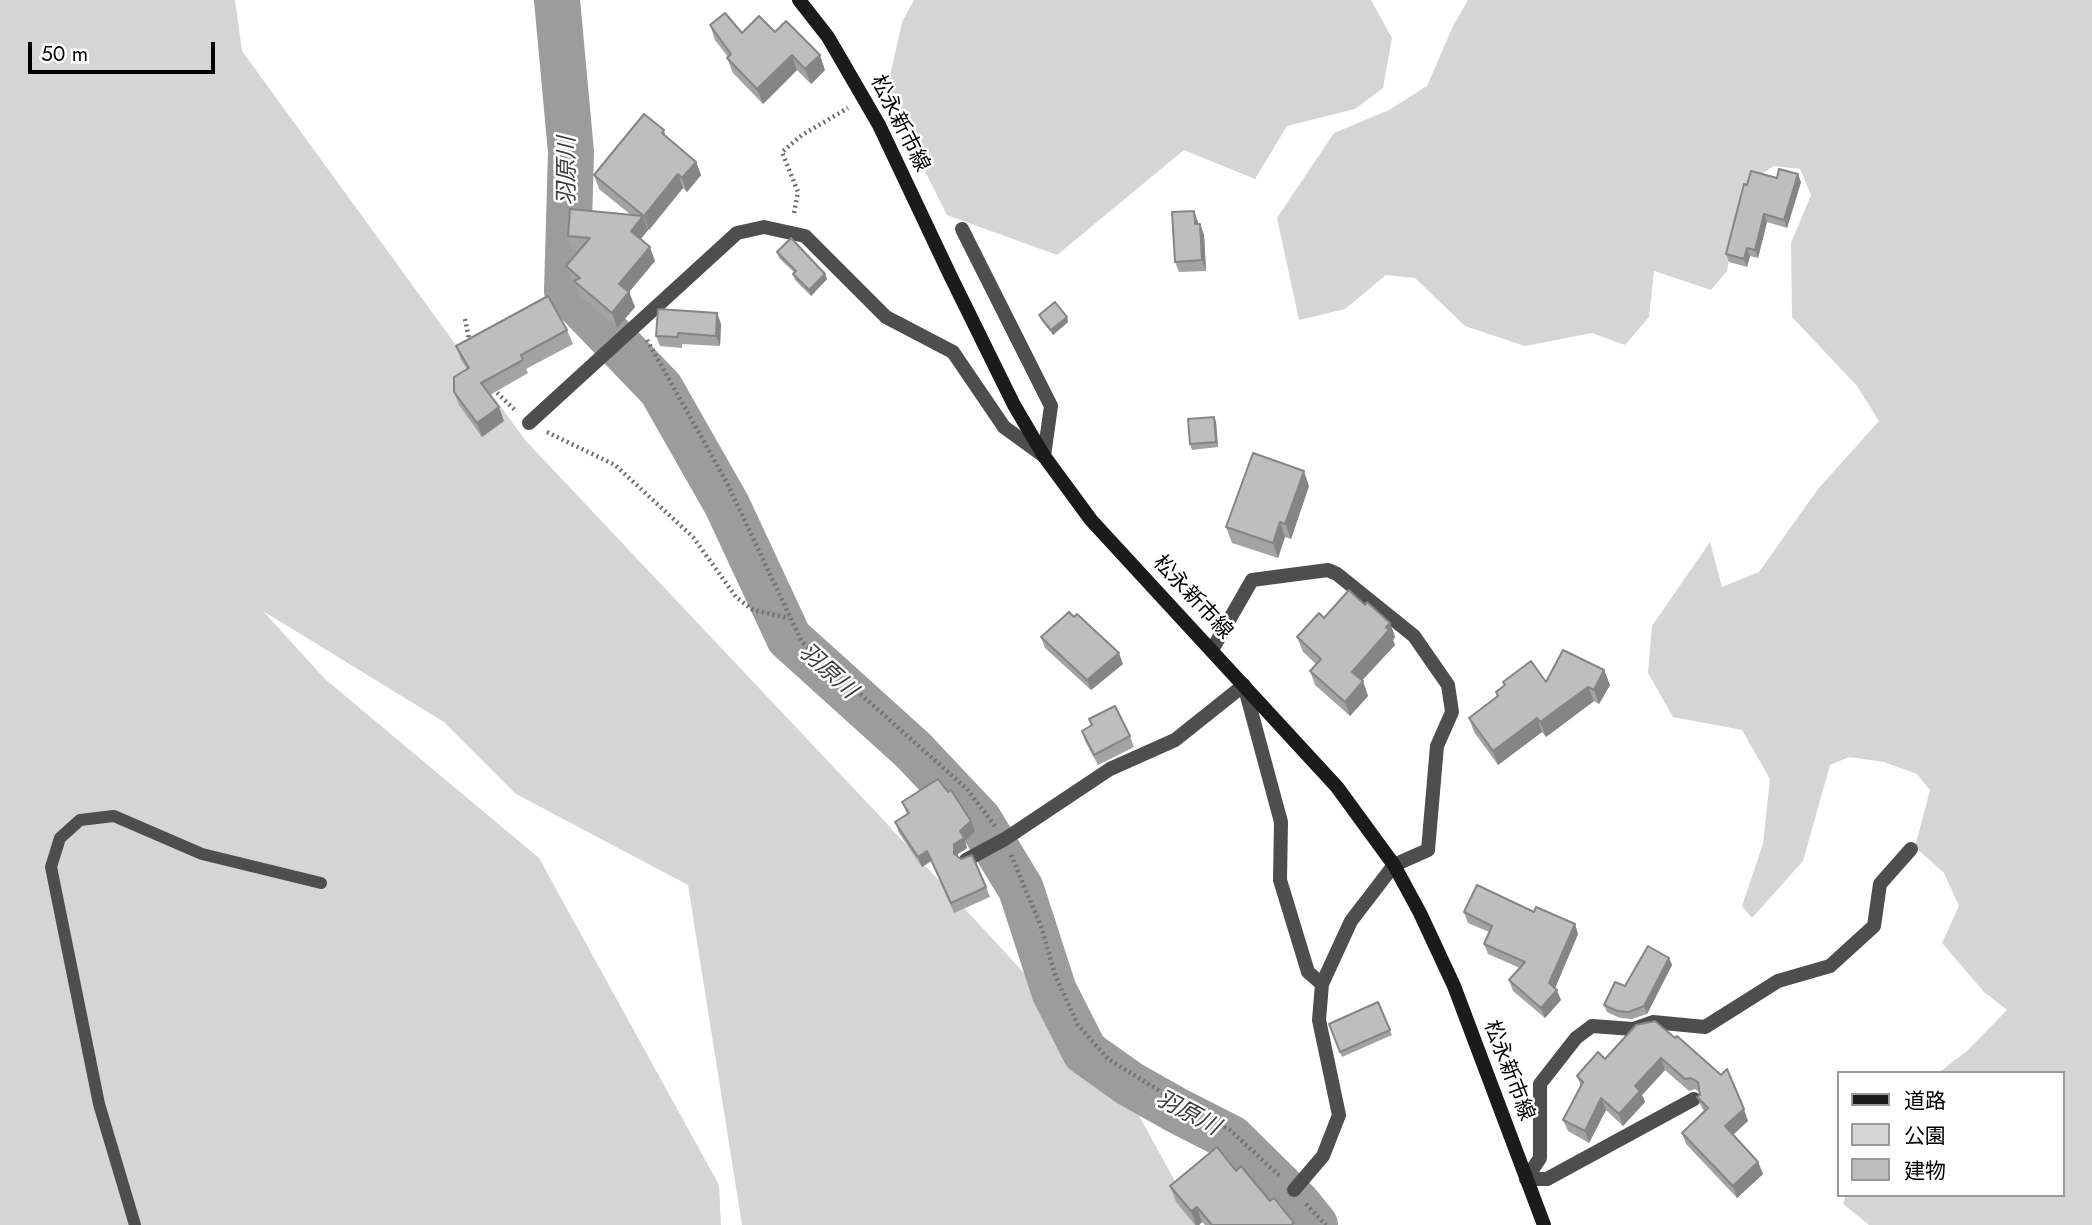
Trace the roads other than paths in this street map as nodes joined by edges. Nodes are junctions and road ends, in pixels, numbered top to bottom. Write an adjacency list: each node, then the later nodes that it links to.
1 (799, 0): 4 (main road, 松永新市線)
2 (962, 229): 4 (street)
3 (529, 423): 4 (street)
4 (1044, 456): 5 (main road, 松永新市線)
5 (1212, 650): 6 (main road, 松永新市線); 9 (street)
6 (1244, 685): 8 (street); 9 (main road, 松永新市線); 11 (street)
7 (1910, 849): 13 (street)
8 (966, 860)
9 (1394, 865): 11 (street); 13 (main road, 松永新市線)
10 (321, 883): 15 (lane)
11 (1322, 984): 14 (street)
12 (1694, 1099): 13 (street)
13 (1527, 1179): 16 (main road, 松永新市線)
14 (1294, 1190)
15 (135, 1225)
16 (1544, 1225)

